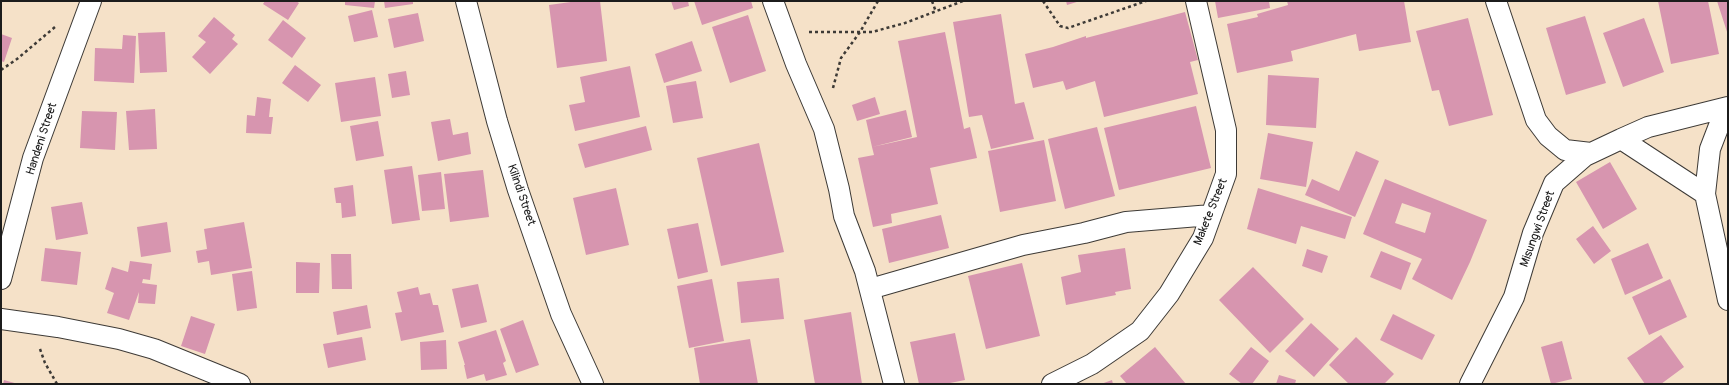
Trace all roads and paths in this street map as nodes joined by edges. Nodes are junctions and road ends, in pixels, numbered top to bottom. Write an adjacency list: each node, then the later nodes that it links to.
1 (91, 1): 23 (street, Handeni Street)
2 (466, 1): 30 (street, Kilindi Street)
3 (773, 1): 14 (street)
4 (878, 1): 13 (path)
5 (932, 1): 11 (path)
6 (963, 1): 11 (path)
7 (1043, 1): 8 (path)
8 (1146, 1)
9 (1196, 1): 22 (street, Makete Street)
10 (1496, 1): 20 (street)
11 (936, 12): 13 (path)
12 (57, 25): 15 (path)
13 (860, 32): 14 (path); 16 (path)
14 (786, 33): 24 (street)
15 (1, 70)
16 (833, 93)
17 (1728, 107): 19 (street, Misungwi Street)
18 (1728, 113): 21 (street)
19 (1621, 139): 20 (street, Misungwi Street); 21 (street)
20 (1590, 153): 33 (street, Misungwi Street)
21 (1705, 194): 25 (street)
22 (1211, 215): 24 (street); 32 (street, Makete Street)
23 (1, 279)
24 (870, 289): 31 (street)
25 (1728, 300)
26 (1, 319): 27 (street)
27 (32, 324): 28 (path); 29 (street)
28 (57, 384)
29 (240, 384)
30 (593, 384)
31 (894, 384)
32 (1052, 384)
33 (1470, 384)

